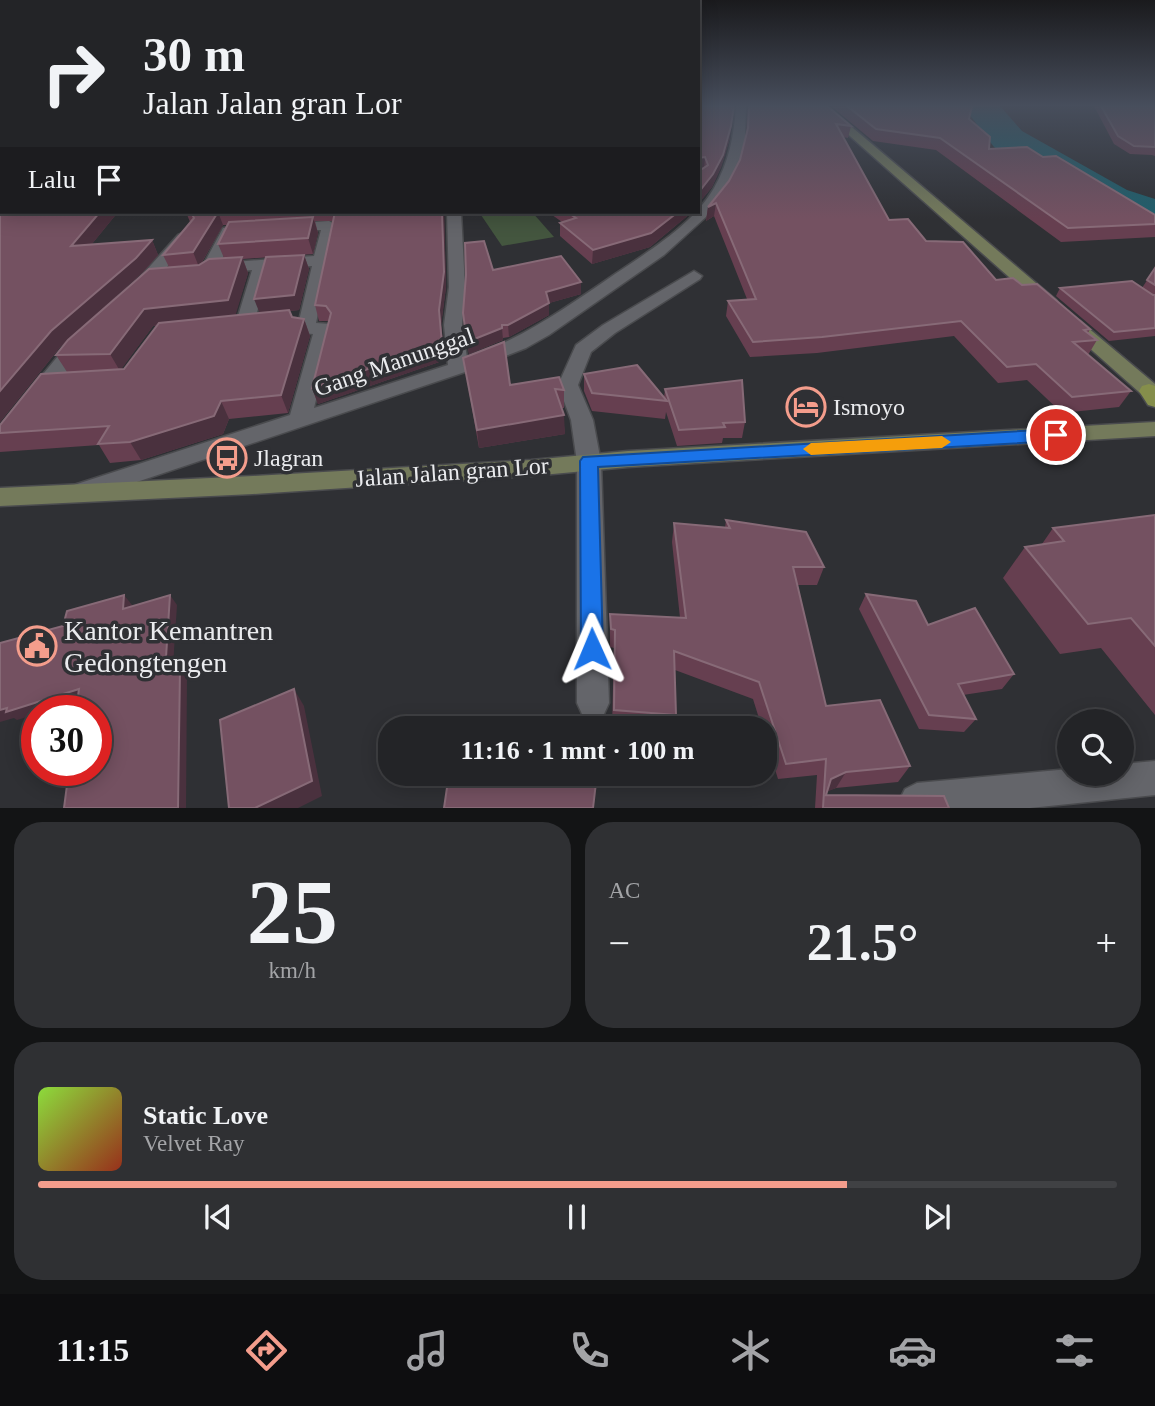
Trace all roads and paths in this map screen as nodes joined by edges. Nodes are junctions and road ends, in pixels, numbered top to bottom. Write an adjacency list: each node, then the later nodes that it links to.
1 (739, 144): 4 (street, Gang Manunggal)
2 (867, 144): 20 (main road)
3 (700, 190): 4 (street)
4 (719, 190): 17 (street, Gang Manunggal)
5 (454, 214): 17 (street)
6 (279, 228): 9 (street)
7 (253, 229): 11 (street)
8 (190, 230): 13 (street)
9 (322, 260): 10 (street); 15 (street)
10 (262, 265): 11 (street); 15 (street)
11 (209, 268): 13 (street)
12 (694, 276): 24 (street)
13 (151, 278): 14 (street)
14 (131, 296)
15 (309, 317): 21 (street)
16 (90, 333): 19 (street)
17 (458, 368): 21 (street, Gang Manunggal)
18 (73, 382): 19 (street)
19 (45, 383): 23 (street)
20 (1153, 395)
21 (300, 420): 25 (street, Gang Manunggal)
22 (1155, 429): 24 (main road, Jalan Jalan gran Lor)
23 (0, 441)
24 (589, 461): 25 (main road, Jalan Jalan gran Lor); 27 (street)
25 (78, 493): 26 (main road, Jalan Jalan gran Lor)
26 (0, 497)
27 (593, 703)
28 (1155, 778): 29 (street)
29 (889, 803)

